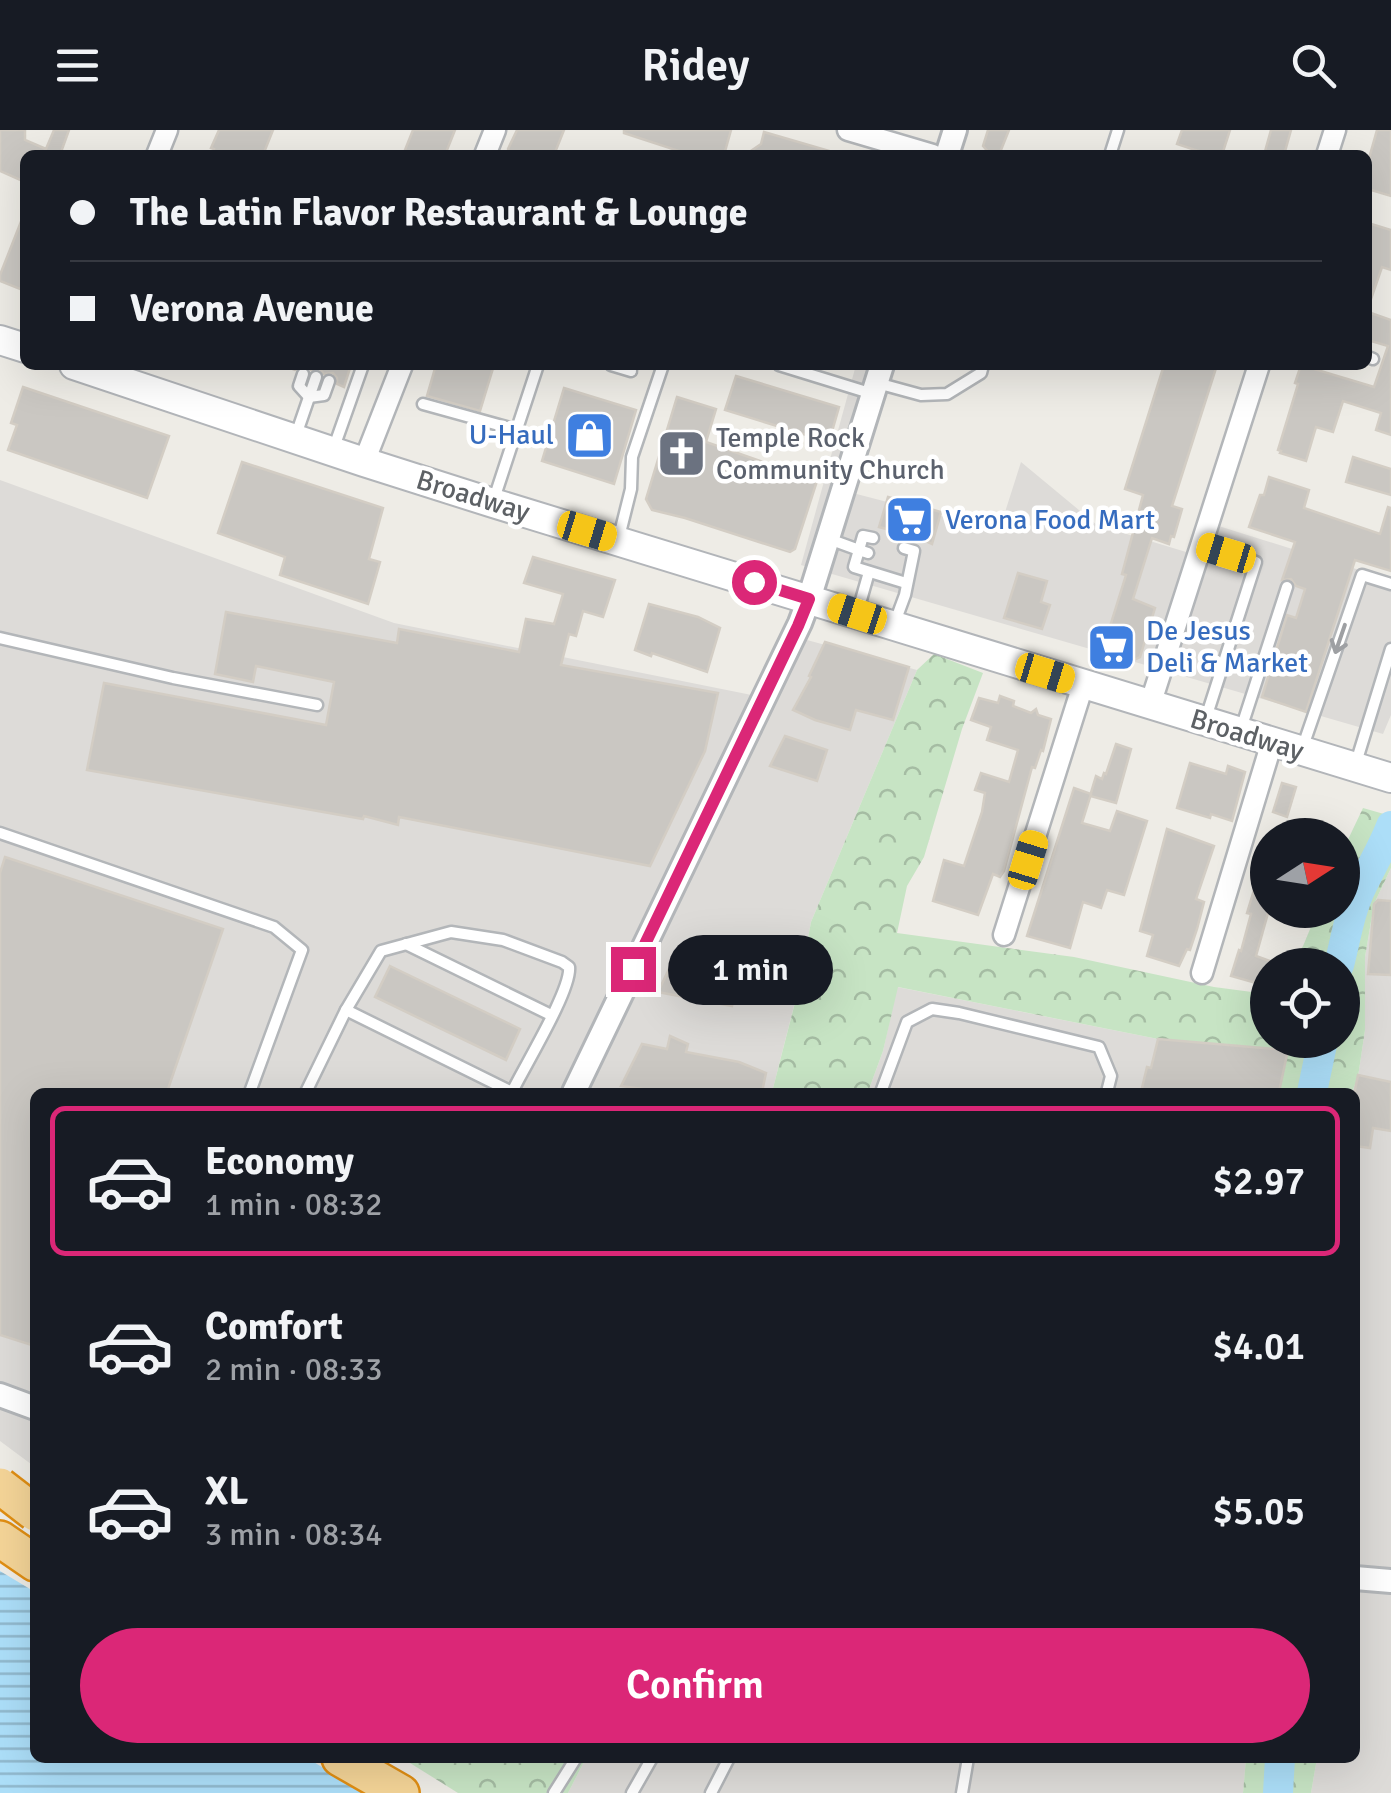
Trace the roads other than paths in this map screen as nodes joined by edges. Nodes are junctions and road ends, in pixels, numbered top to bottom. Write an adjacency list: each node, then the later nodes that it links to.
1 (848, 130): 2 (street)
2 (916, 150)
3 (89, 370): 20 (main road, Broadway)
4 (361, 370): 21 (lane)
5 (400, 370): 22 (street)
6 (536, 370): 19 (lane)
7 (625, 370): 12 (lane)
8 (661, 370): 26 (lane)
9 (812, 370): 15 (lane)
10 (982, 370): 15 (lane)
11 (1257, 370): 27 (street)
12 (631, 372)
13 (303, 374): 17 (lane)
14 (316, 377): 17 (lane)
15 (877, 380): 25 (street)
16 (329, 381): 17 (lane)
17 (309, 397): 20 (lane)
18 (424, 404): 19 (lane)
19 (517, 430): 23 (lane)
20 (295, 439): 21 (main road, Broadway)
21 (332, 452): 22 (main road, Broadway)
22 (364, 462): 23 (main road, Broadway)
23 (493, 502): 26 (main road, Broadway)
24 (873, 538): 29 (lane)
25 (828, 539): 29 (lane); 34 (street)
26 (618, 540): 34 (main road, Broadway)
27 (1201, 546): 41 (street); 42 (lane)
28 (904, 548): 31 (lane)
29 (864, 551): 30 (lane)
30 (869, 572): 31 (lane); 35 (lane)
31 (906, 583): 36 (lane)
32 (1391, 584): 45 (lane, one-way to 45)
33 (1287, 587): 43 (lane)
34 (809, 599): 35 (main road, Broadway); 57 (street)
35 (857, 614): 36 (main road, Broadway)
36 (894, 626): 39 (main road, Broadway)
37 (0, 638): 40 (lane)
38 (1391, 648): 46 (lane)
39 (1083, 684): 41 (main road, Broadway); 48 (street)
40 (317, 705)
41 (1150, 705): 42 (main road, Broadway)
42 (1205, 722): 43 (main road, Broadway)
43 (1240, 732): 44 (main road, Broadway)
44 (1272, 742): 45 (main road, Broadway); 50 (street)
45 (1302, 751): 46 (main road, Broadway)
46 (1371, 772)
47 (0, 833): 53 (lane)
48 (1004, 935)
49 (406, 944): 51 (lane); 52 (lane); 52 (lane)
50 (1202, 973)
51 (346, 1010): 54 (lane); 55 (lane)
52 (551, 1015): 56 (lane)
53 (251, 1088)
54 (308, 1088)
55 (504, 1088)
56 (514, 1088)
57 (576, 1088)
58 (882, 1088): 59 (lane)
59 (1108, 1088)
60 (0, 1395): 61 (street)
61 (30, 1406)
62 (0, 1539): 63 (highway)
63 (30, 1560)
64 (1360, 1578): 65 (street)
65 (1391, 1581)
66 (349, 1763): 72 (highway)
67 (361, 1763): 72 (highway)
68 (573, 1763): 73 (lane)
69 (649, 1763): 74 (lane)
70 (726, 1763): 75 (lane)
71 (967, 1763): 76 (lane)
72 (404, 1793)
73 (554, 1793)
74 (632, 1793)
75 (711, 1793)
76 (962, 1793)

